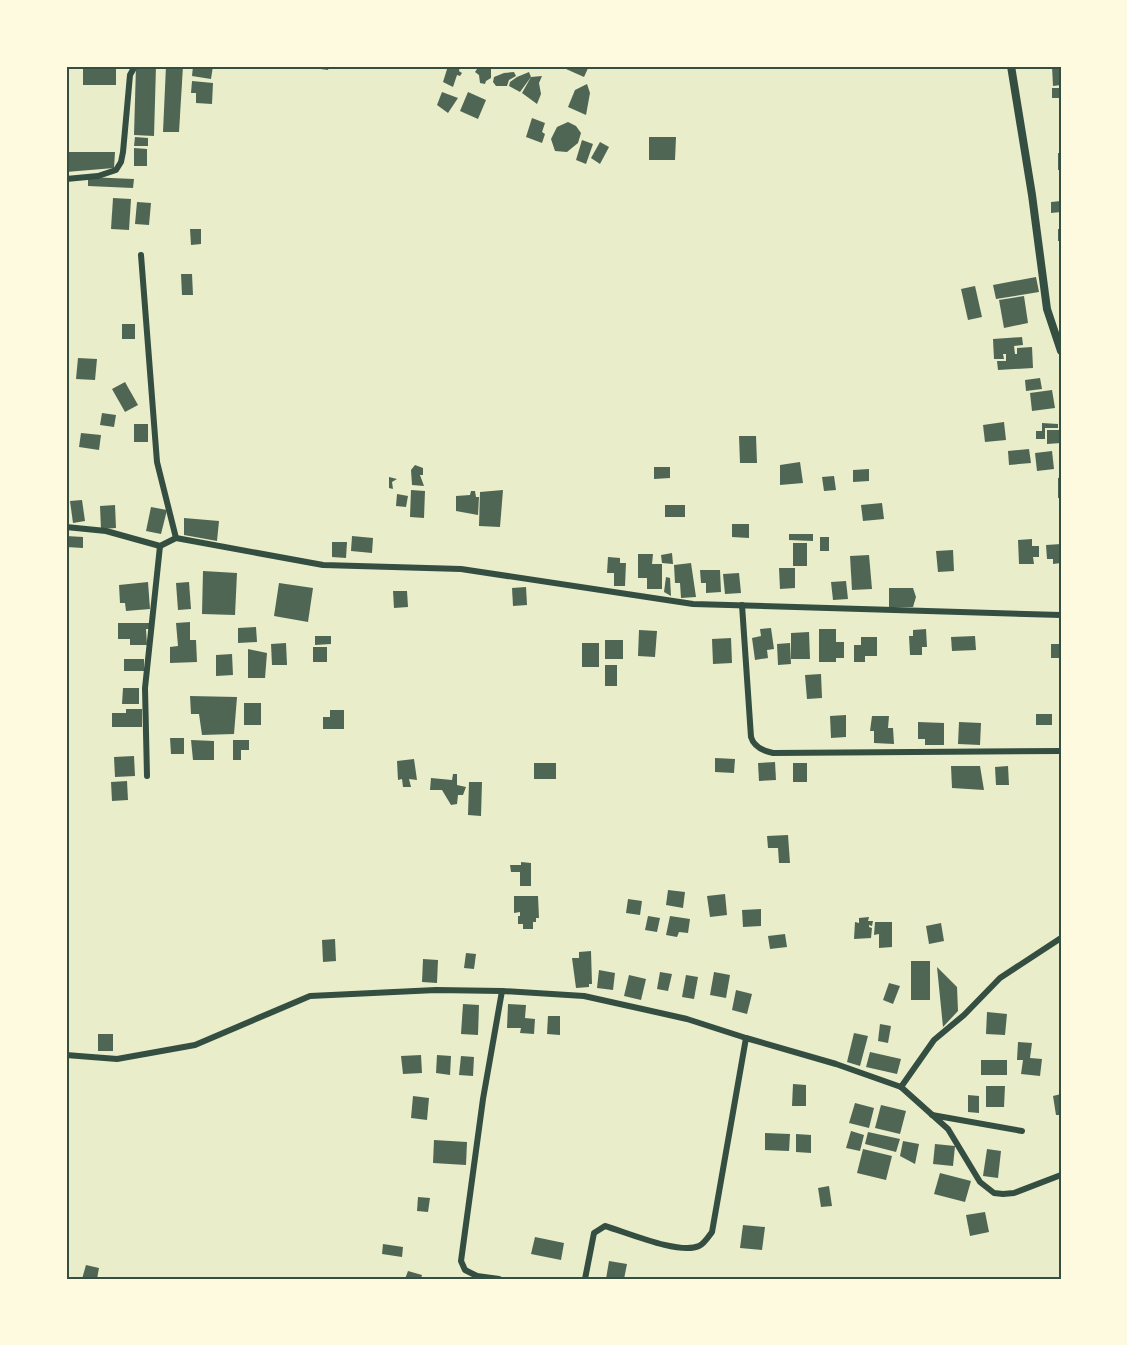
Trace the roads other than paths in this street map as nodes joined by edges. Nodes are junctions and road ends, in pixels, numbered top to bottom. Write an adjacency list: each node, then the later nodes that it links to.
1 (135, 66): 3 (street)
2 (1011, 66): 5 (street)
3 (66, 179)
4 (141, 255): 7 (street)
5 (1061, 351)
6 (66, 527): 8 (street)
7 (176, 538): 8 (street); 9 (street)
8 (160, 546): 12 (street)
9 (742, 605): 10 (street); 11 (street)
10 (1061, 615)
11 (1061, 751)
12 (147, 776)
13 (1061, 939): 17 (street)
14 (502, 992): 15 (street); 16 (street); 21 (street)
15 (746, 1038): 17 (street); 22 (street)
16 (66, 1055)
17 (901, 1087): 18 (street)
18 (932, 1114): 19 (street); 20 (street)
19 (1022, 1131)
20 (1061, 1175)
21 (499, 1279)
22 (585, 1279)

